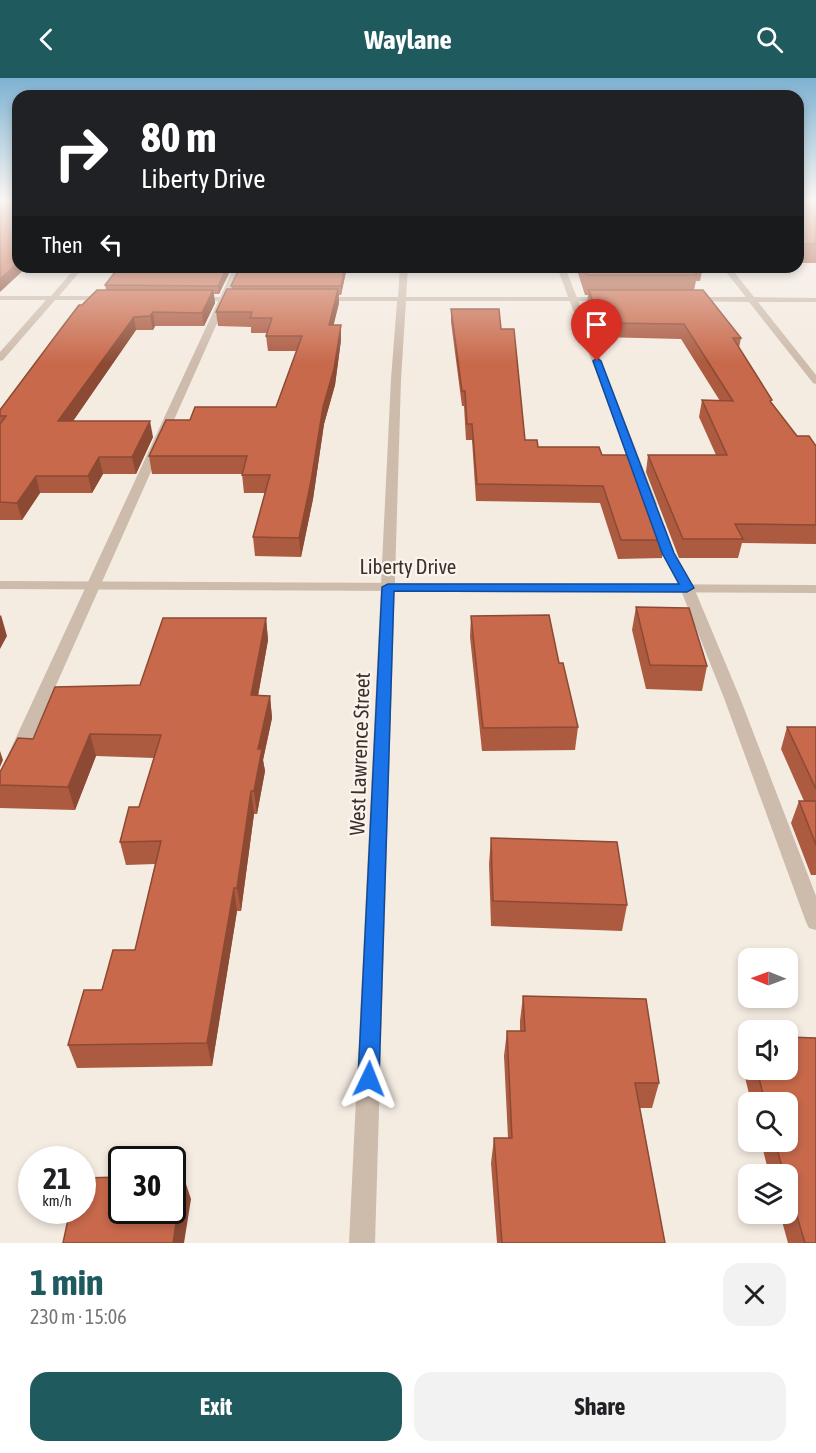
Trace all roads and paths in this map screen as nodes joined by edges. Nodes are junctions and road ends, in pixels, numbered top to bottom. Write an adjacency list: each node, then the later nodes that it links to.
1 (75, 273): 7 (street)
2 (235, 273): 10 (street)
3 (404, 273): 13 (street, West Lawrence Street)
4 (563, 273): 14 (street)
5 (731, 273): 17 (street)
6 (0, 298): 7 (street)
7 (53, 298): 8 (street); 19 (street)
8 (117, 299)
9 (187, 299): 10 (street)
10 (223, 299): 11 (street); 22 (street)
11 (256, 299)
12 (313, 299): 13 (street)
13 (402, 299): 14 (street); 23 (street, West Lawrence Street)
14 (574, 299): 15 (street); 24 (street)
15 (621, 299)
16 (681, 299): 17 (street)
17 (752, 300): 18 (street); 20 (street)
18 (816, 300)
19 (0, 358)
20 (816, 381)
21 (0, 585): 22 (street, Liberty Drive)
22 (93, 585): 23 (street, Liberty Drive); 26 (street)
23 (388, 587): 24 (street, Liberty Drive); 28 (street, West Lawrence Street)
24 (687, 588): 25 (street, Liberty Drive); 27 (street)
25 (816, 589)
26 (0, 791)
27 (816, 922)
28 (362, 1243)

